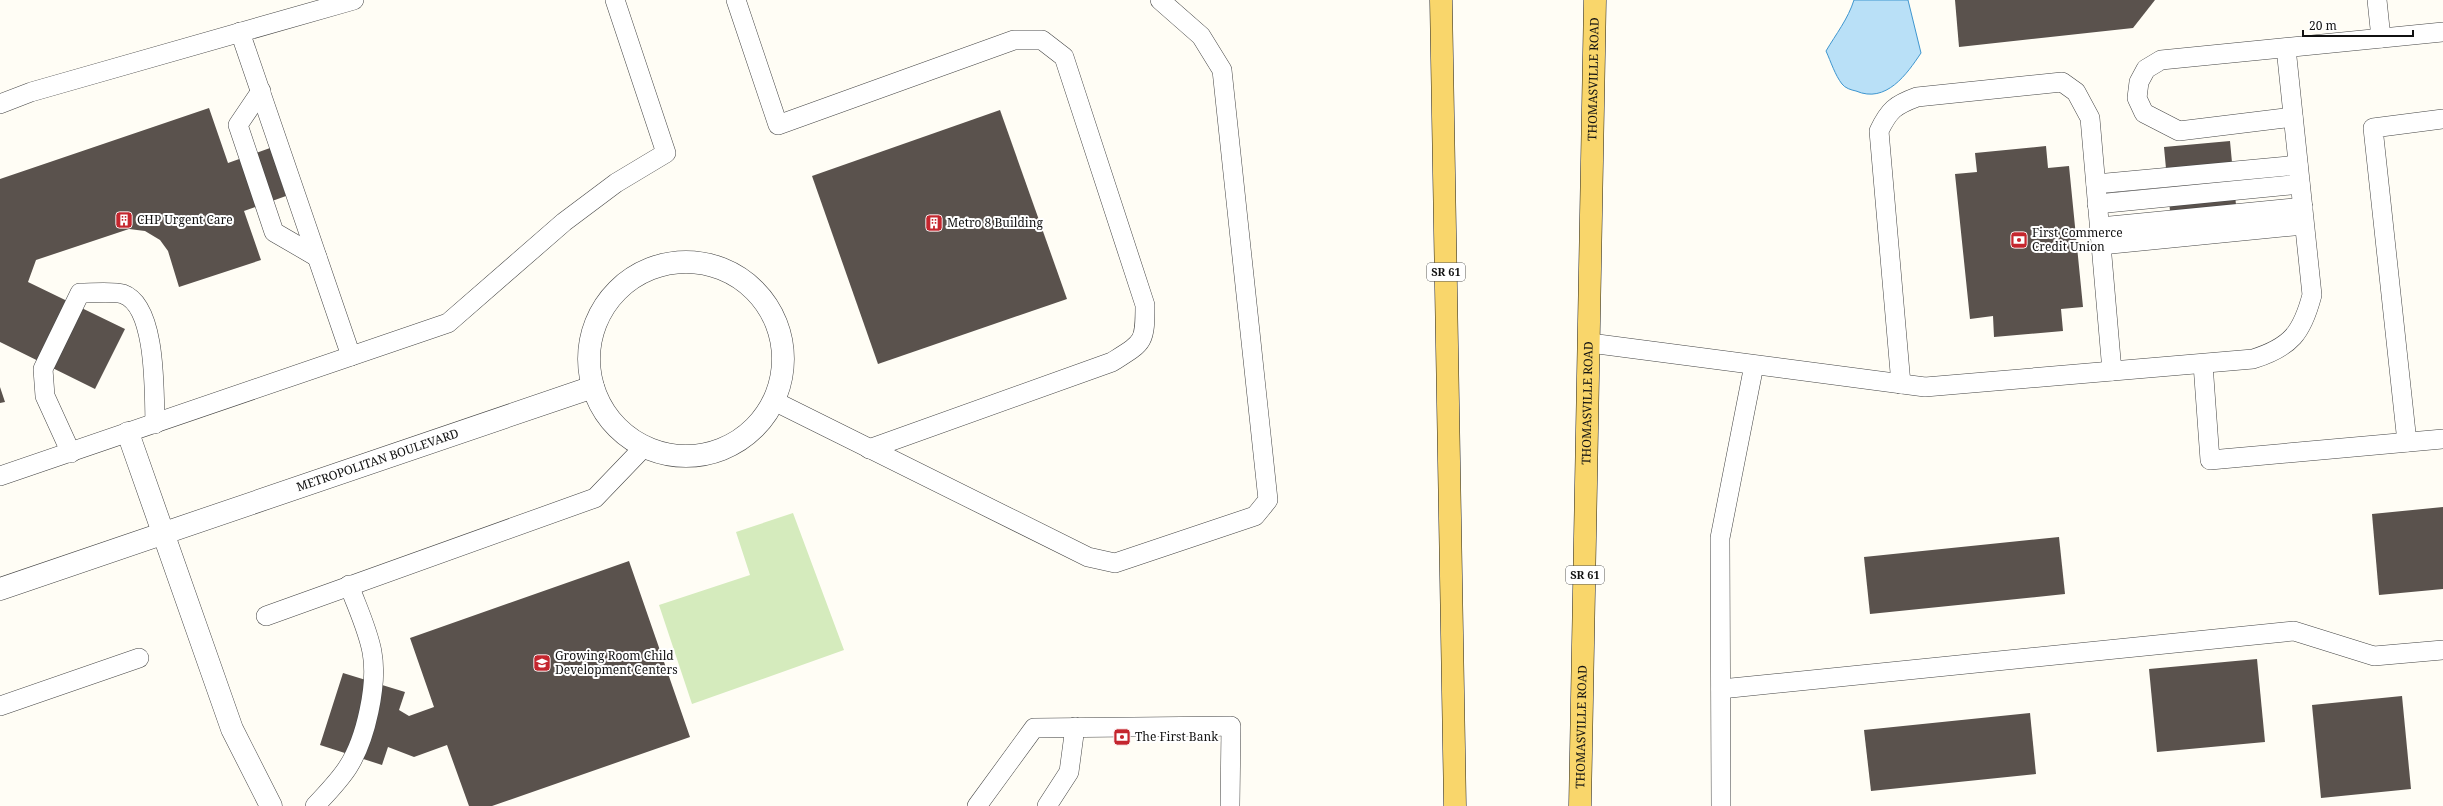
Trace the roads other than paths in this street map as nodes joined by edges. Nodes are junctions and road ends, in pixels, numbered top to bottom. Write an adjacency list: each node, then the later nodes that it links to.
1 (354, 0): 8 (lane)
2 (615, 0): 24 (lane)
3 (736, 0): 36 (lane)
4 (1160, 0): 36 (lane)
5 (1441, 0): 53 (main road, SR 61)
6 (1595, 0): 23 (main road, THOMASVILLE ROAD / SR 61)
7 (2377, 0): 10 (lane)
8 (240, 32): 12 (lane); 13 (lane)
9 (2443, 32): 10 (lane)
10 (2381, 38): 11 (lane)
11 (2286, 48): 14 (lane); 14 (lane)
12 (261, 91): 22 (lane); 22 (lane)
13 (0, 104)
14 (2292, 116): 16 (lane)
15 (2443, 119): 34 (lane)
16 (2298, 165): 17 (lane); 18 (lane)
17 (2096, 184): 19 (lane); 28 (lane)
18 (2300, 184): 19 (lane); 20 (lane)
19 (2097, 204): 21 (lane)
20 (2303, 216): 21 (lane); 26 (lane)
21 (2100, 236): 27 (lane)
22 (317, 257): 24 (lane)
23 (1590, 343): 25 (lane); 54 (main road, THOMASVILLE ROAD / SR 61)
24 (351, 356): 31 (lane)
25 (1754, 364): 28 (lane); 45 (lane)
26 (2203, 364): 27 (lane); 34 (lane)
27 (2112, 371): 28 (lane)
28 (1901, 384)
29 (593, 387): 30 (street); 35 (street); 39 (street, METROPOLITAN BOULEVARD)
30 (774, 401): 35 (street); 36 (lane)
31 (155, 424): 32 (lane); 37 (lane)
32 (128, 433): 37 (lane); 39 (street)
33 (2443, 439): 34 (lane)
34 (2407, 442)
35 (644, 447): 40 (lane)
36 (869, 449)
37 (71, 453): 38 (lane)
38 (0, 476)
39 (162, 534): 41 (street, METROPOLITAN BOULEVARD); 48 (street)
40 (349, 585): 42 (lane); 49 (lane)
41 (0, 589)
42 (266, 616)
43 (2443, 650): 45 (lane)
44 (139, 658): 46 (lane)
45 (1721, 689): 55 (lane)
46 (0, 706)
47 (1076, 727): 50 (lane); 51 (lane); 52 (lane)
48 (271, 806)
49 (315, 806)
50 (977, 806)
51 (1046, 806)
52 (1230, 806)
53 (1455, 806)
54 (1580, 806)
55 (1721, 806)

